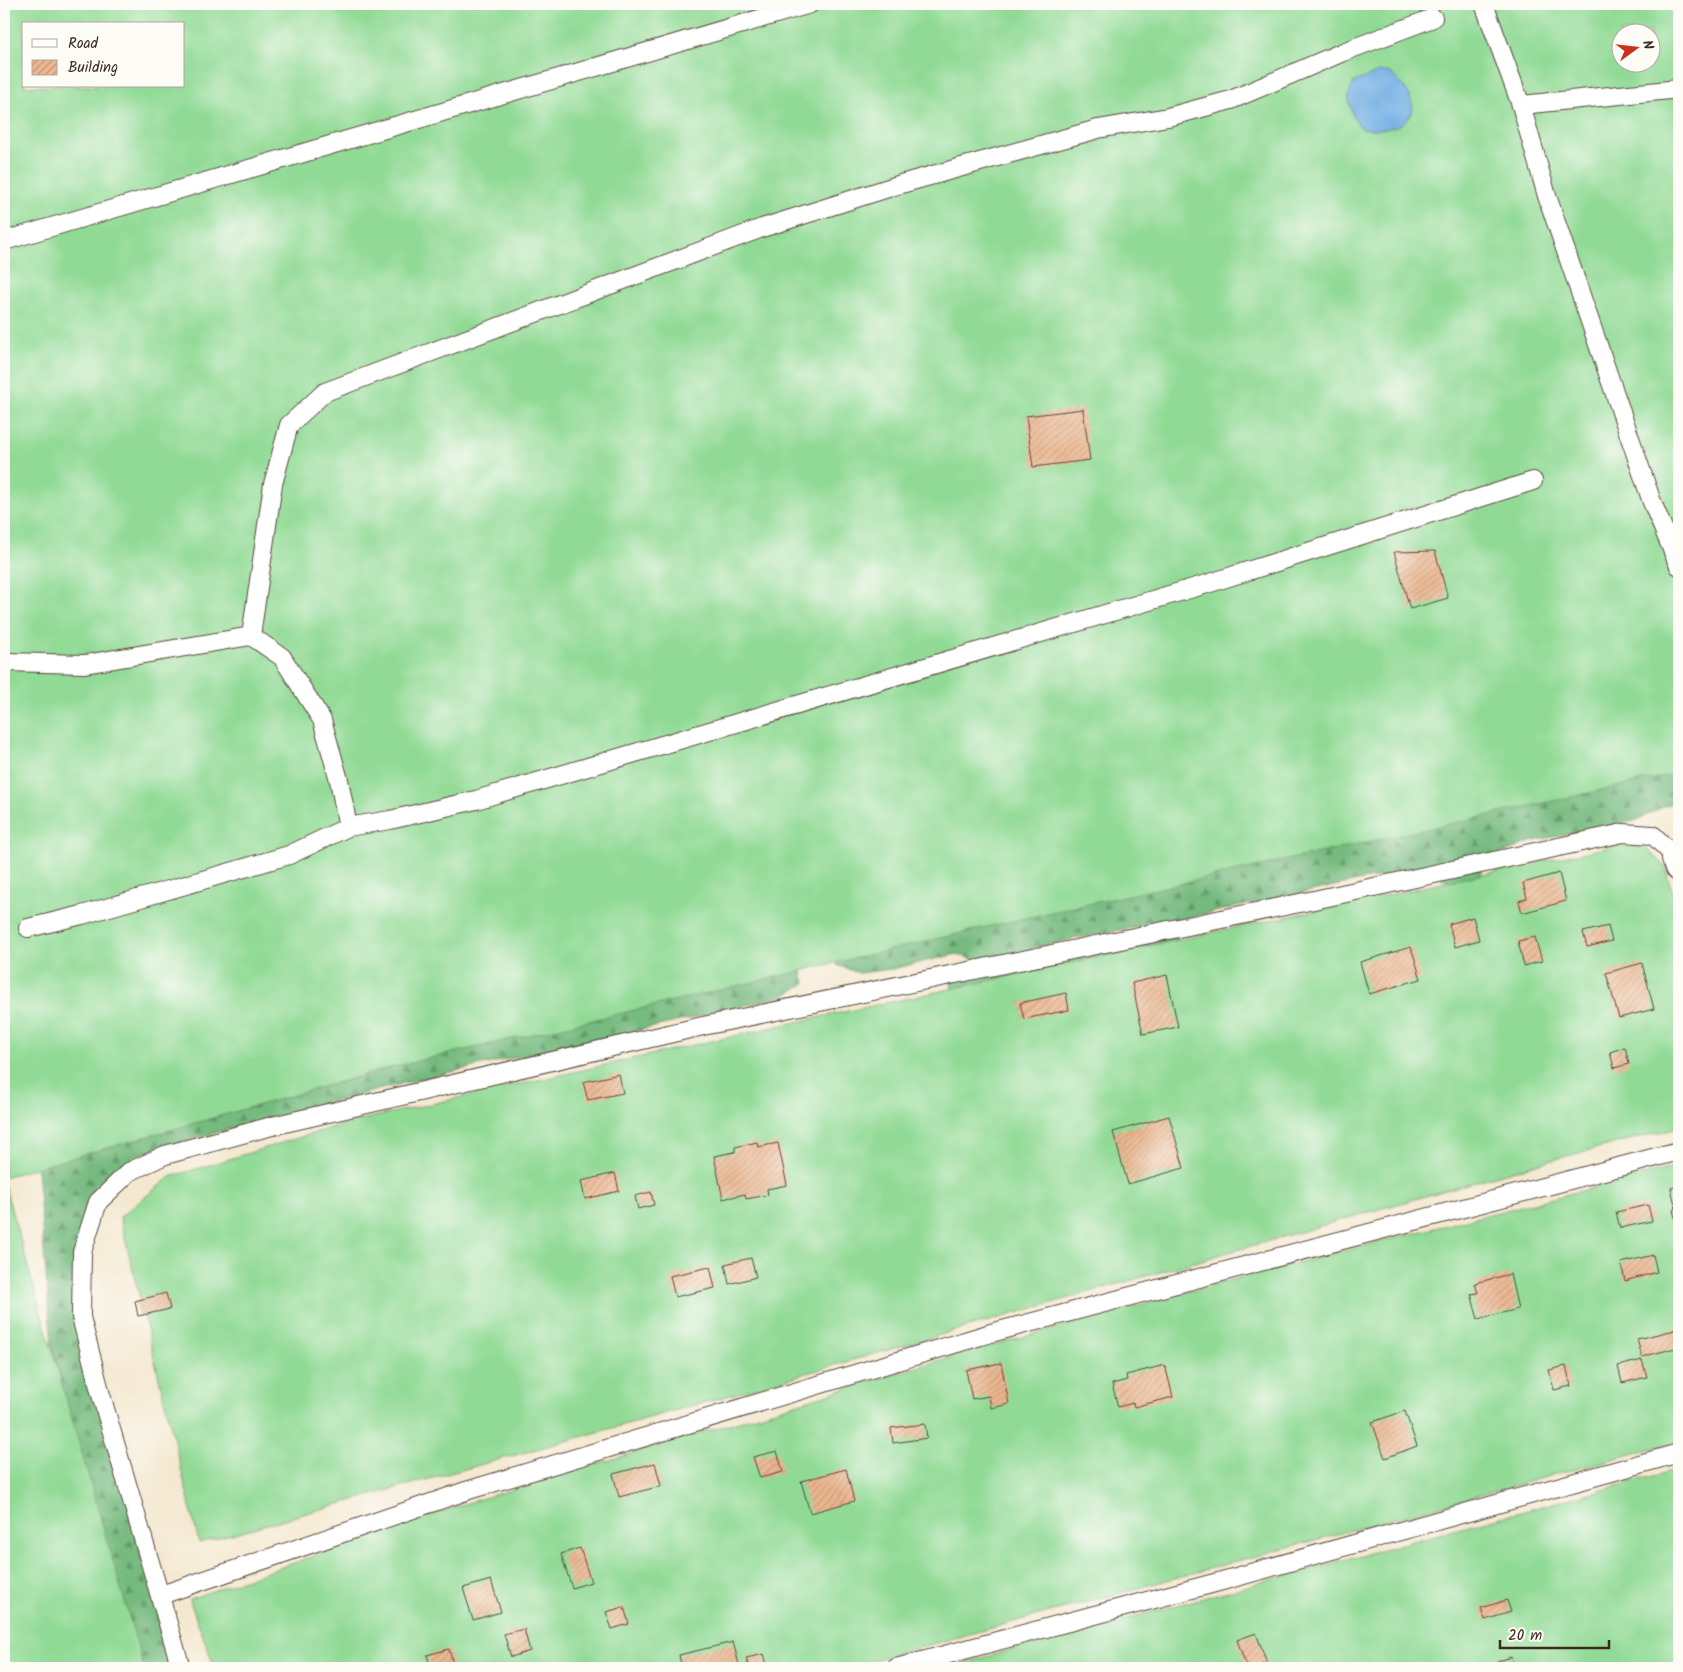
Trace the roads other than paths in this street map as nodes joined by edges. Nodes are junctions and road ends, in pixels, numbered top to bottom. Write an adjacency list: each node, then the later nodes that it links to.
1 (810, 4): 6 (lane)
2 (1484, 4): 5 (lane)
3 (1433, 18): 9 (lane)
4 (1679, 89): 5 (lane)
5 (1521, 105): 8 (lane)
6 (4, 241)
7 (1533, 481): 11 (lane)
8 (1679, 566)
9 (251, 636): 10 (lane); 11 (lane)
10 (4, 662)
11 (348, 827): 13 (lane)
12 (1678, 859): 16 (lane)
13 (28, 928)
14 (1679, 1150): 16 (lane)
15 (1679, 1454): 18 (lane)
16 (161, 1595): 17 (lane)
17 (182, 1668)
18 (896, 1668)

